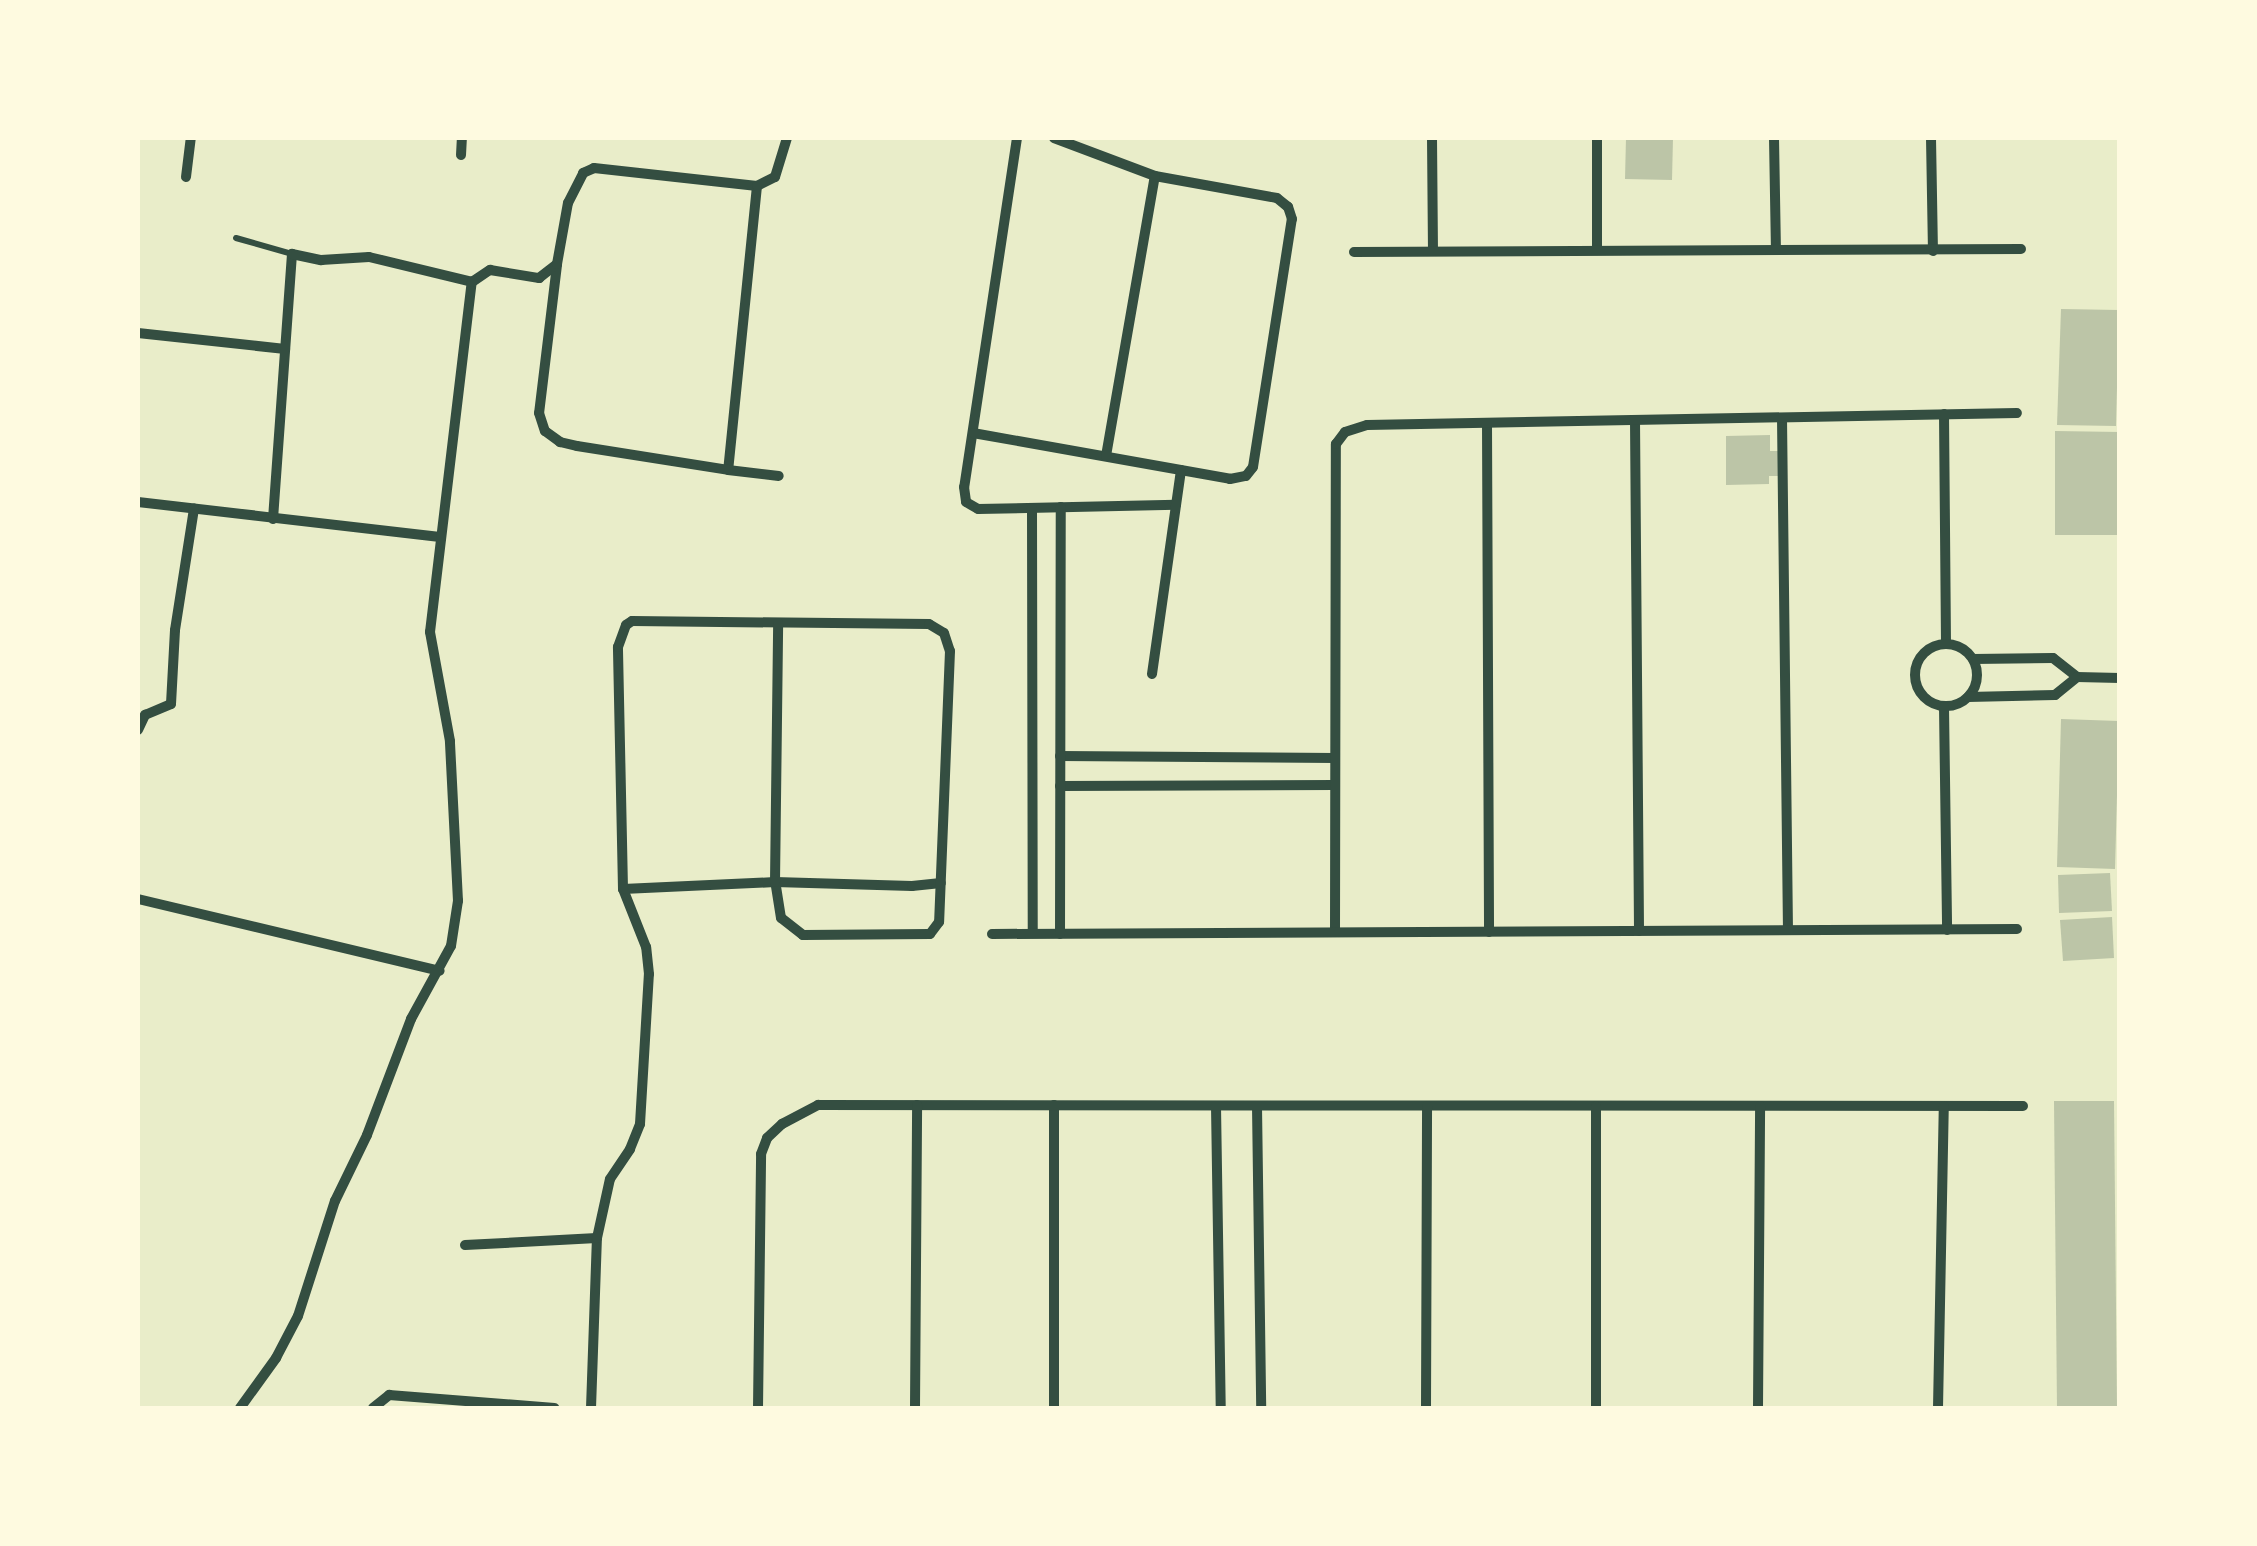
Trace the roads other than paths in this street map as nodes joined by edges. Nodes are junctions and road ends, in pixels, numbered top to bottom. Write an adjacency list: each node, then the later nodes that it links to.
1 (191, 138): 12 (street)
2 (462, 138): 10 (street)
3 (787, 138): 13 (street)
4 (1017, 138): 31 (street)
5 (1054, 138): 11 (street)
6 (1432, 138): 19 (street)
7 (1597, 138): 15 (street)
8 (1774, 138): 16 (street)
9 (1931, 138): 17 (street)
10 (461, 155)
11 (1155, 176): 32 (street); 34 (street)
12 (186, 177)
13 (757, 186): 22 (street); 33 (street)
14 (236, 238): 21 (lane)
15 (1598, 250): 16 (street); 19 (street)
16 (1776, 250): 17 (street)
17 (1933, 250): 18 (street)
18 (2022, 250)
19 (1433, 251): 20 (street)
20 (1354, 252)
21 (292, 254): 23 (street); 25 (street)
22 (557, 264): 23 (street); 33 (street)
23 (472, 282): 42 (street)
24 (138, 333): 25 (street)
25 (284, 349): 41 (street)
26 (2017, 413): 27 (street)
27 (1944, 414): 28 (street); 44 (street)
28 (1782, 418): 29 (street); 61 (street)
29 (1635, 420): 30 (street); 63 (street)
30 (1487, 423): 53 (street); 65 (street)
31 (974, 433): 32 (street); 39 (street)
32 (1106, 456): 34 (street)
33 (728, 470): 35 (street)
34 (1181, 470): 37 (street)
35 (779, 476)
36 (138, 502): 38 (street)
37 (1176, 505): 40 (street); 46 (street)
38 (194, 508): 41 (street); 51 (street)
39 (1032, 508): 40 (street); 66 (street)
40 (1060, 508): 52 (street)
41 (273, 520): 42 (street)
42 (440, 537): 69 (street)
43 (778, 623): 56 (street); 57 (street); 58 (street)
44 (1946, 644): 45 (street); 50 (street)
45 (1972, 660): 47 (street); 49 (street)
46 (1152, 674)
47 (2077, 677): 48 (street); 49 (street)
48 (2120, 678)
49 (1968, 698): 50 (street)
50 (1944, 707): 62 (street)
51 (138, 730)
52 (1060, 756): 53 (street); 55 (street)
53 (1335, 758): 54 (street)
54 (1335, 784): 55 (street); 64 (street)
55 (1060, 786): 68 (street)
56 (775, 882): 57 (street); 57 (street); 58 (street)
57 (941, 883)
58 (623, 889): 79 (street)
59 (138, 899): 69 (street)
60 (2017, 929): 62 (street)
61 (1788, 930): 62 (street); 63 (street)
62 (1947, 930)
63 (1639, 931): 65 (street)
64 (1335, 932): 65 (street); 68 (street)
65 (1489, 932)
66 (1033, 933): 67 (street); 68 (street)
67 (992, 934)
68 (1060, 934)
69 (440, 970): 81 (street)
70 (916, 1105): 71 (street); 85 (street); 86 (street)
71 (1054, 1106): 72 (street); 87 (street)
72 (1216, 1106): 73 (street); 88 (street)
73 (1256, 1106): 74 (street); 89 (street)
74 (1427, 1106): 75 (street); 90 (street)
75 (1596, 1106): 76 (street); 91 (street)
76 (1760, 1106): 77 (street); 92 (street)
77 (1944, 1106): 78 (street); 93 (street)
78 (2023, 1106)
79 (597, 1238): 80 (street); 84 (street)
80 (464, 1245)
81 (240, 1408)
82 (373, 1408): 83 (street)
83 (554, 1408)
84 (590, 1408)
85 (758, 1408)
86 (914, 1408)
87 (1054, 1408)
88 (1222, 1408)
89 (1261, 1408)
90 (1426, 1408)
91 (1596, 1408)
92 (1758, 1408)
93 (1938, 1408)

